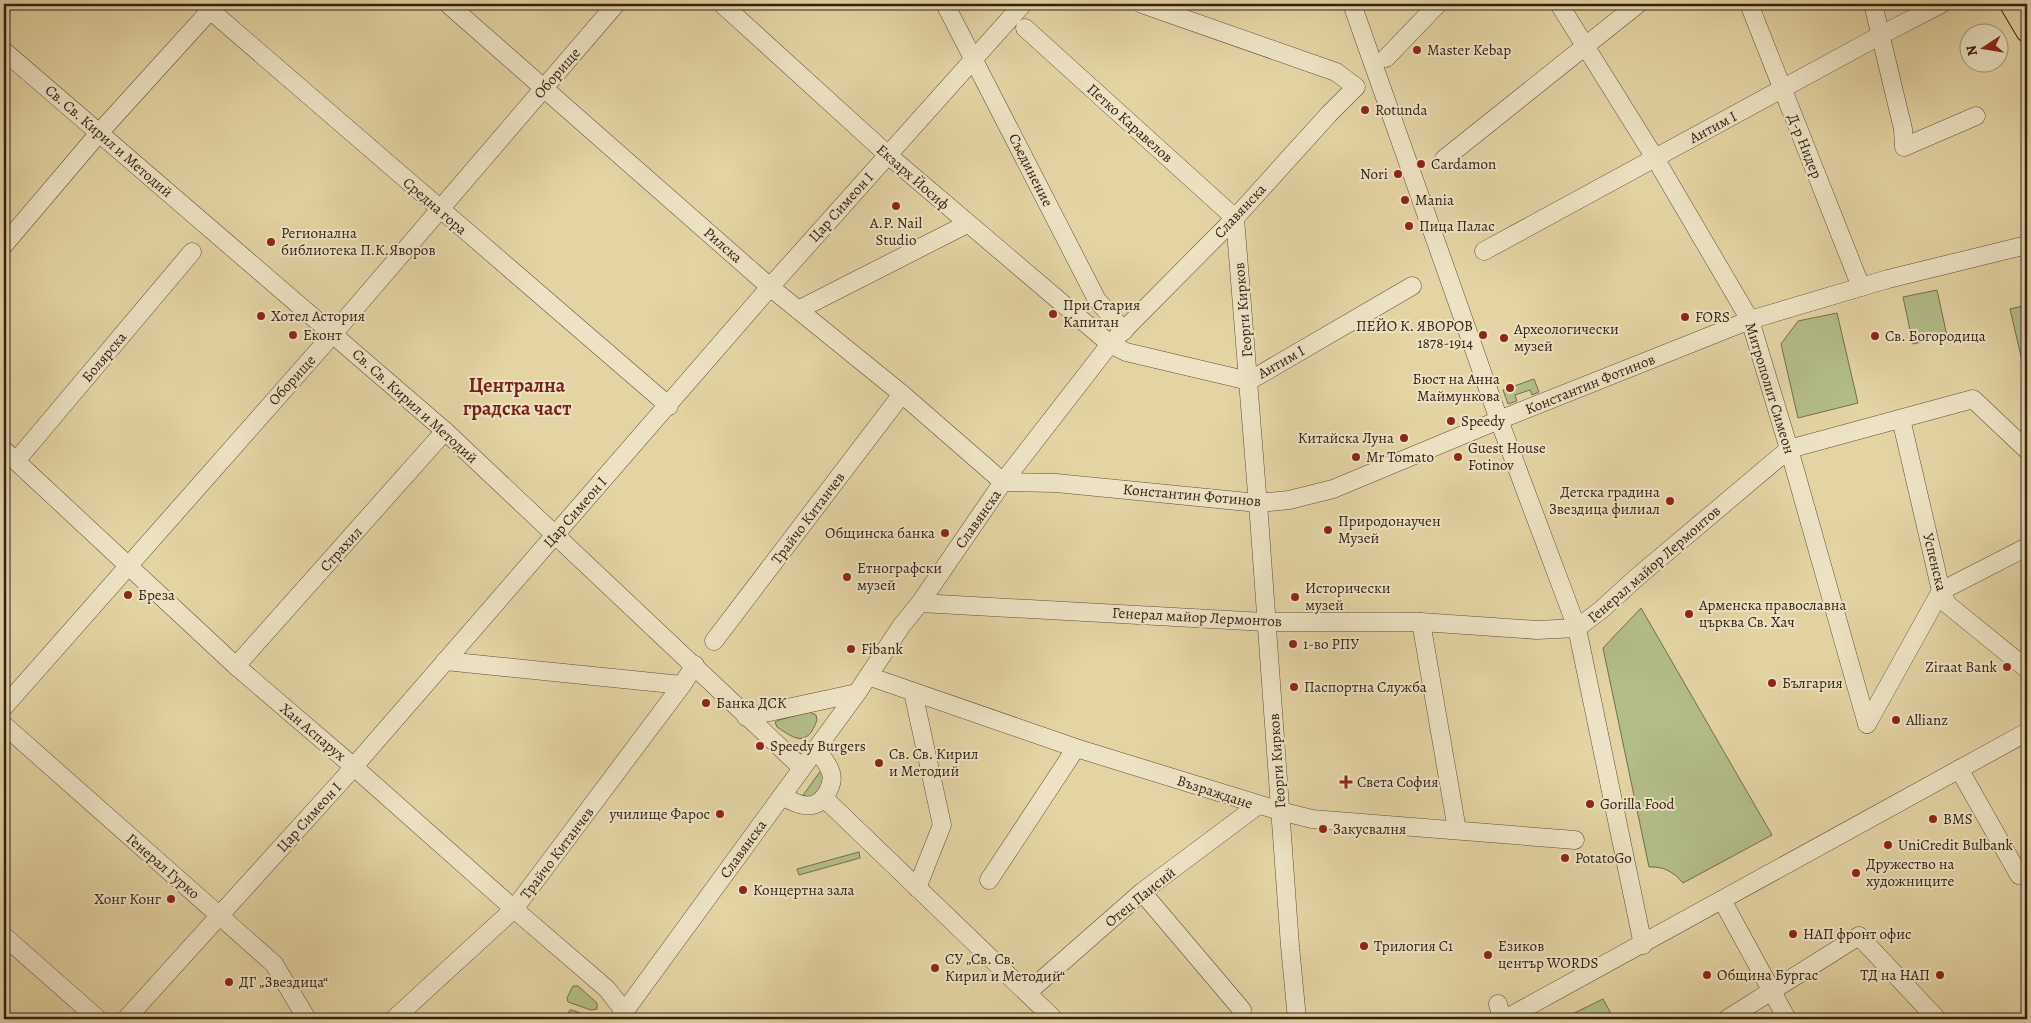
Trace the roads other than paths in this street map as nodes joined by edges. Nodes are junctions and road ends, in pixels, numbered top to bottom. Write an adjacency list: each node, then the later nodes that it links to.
1 (448, 4): 23 (street, Рилска)
2 (616, 4): 23 (street, Оборище)
3 (722, 4): 27 (street, Екзарх Йосиф)
4 (945, 4): 21 (street, Съединение)
5 (1023, 4): 21 (street, Цар Симеон I)
6 (1142, 4): 31 (street, Славянска)
7 (1352, 4): 49 (street)
8 (1438, 4): 22 (street)
9 (1559, 4): 19 (street, Митрополит Симеон)
10 (1638, 4): 19 (street)
11 (1749, 4): 24 (street, Д-р Нидер)
12 (1873, 4): 18 (street)
13 (1941, 4): 18 (street, Антим I)
14 (2011, 4): 17 (main road)
15 (210, 6): 26 (street); 30 (street, Средна гора)
16 (1025, 28): 31 (street, Петко Каравелов)
17 (2027, 31)
18 (1880, 35): 24 (street, Антим I); 25 (street)
19 (1587, 46): 28 (street, Митрополит Симеон); 29 (street)
20 (4, 51): 26 (street, Св. Св. Кирил и Методий)
21 (974, 58): 27 (street, Цар Симеон I); 42 (street, Съединение)
22 (1386, 58)
23 (545, 87): 30 (street, Оборище); 38 (street, Рилска)
24 (1782, 90): 28 (street, Антим I); 39 (street, Д-р Нидер)
25 (1976, 116)
26 (98, 133): 33 (street); 43 (street, Св. Св. Кирил и Методий)
27 (888, 154): 32 (street, Екзарх Йосиф); 38 (street, Цар Симеон I)
28 (1655, 158): 35 (street, Антим I); 41 (street, Митрополит Симеон)
29 (1444, 159)
30 (440, 210): 43 (street, Оборище); 47 (street, Средна гора)
31 (1235, 218): 42 (street, Славянска); 45 (street, Георги Кирков)
32 (967, 224): 40 (street); 44 (street, Екзарх Йосиф)
33 (4, 245)
34 (2027, 245): 39 (street, Константин Фотинов)
35 (1484, 251)
36 (192, 252): 53 (street, Болярска)
37 (1412, 286): 45 (street, Антим I)
38 (770, 287): 40 (street, Рилска); 47 (street, Цар Симеон I)
39 (1861, 287): 41 (street, Константин Фотинов)
40 (798, 310): 46 (street, Рилска)
41 (1750, 320): 49 (street, Константин Фотинов); 51 (street, Митрополит Симеон)
42 (1124, 331): 44 (street, Славянска)
43 (333, 334): 50 (street, Св. Св. Кирил и Методий); 58 (street, Оборище)
44 (1110, 344): 45 (street, Антим I); 54 (street, Славянска)
45 (1249, 381): 55 (street, Георги Кирков)
46 (902, 394): 54 (street, Рилска); 64 (street, Трайчо Китанчев)
47 (669, 406): 56 (street, Цар Симеон I)
48 (1901, 419): 51 (street, Генерал майор Лермонтов); 52 (street, Генерал майор Лермонтов); 59 (street, Успенска)
49 (1499, 420): 55 (street, Константин Фотинов); 63 (street)
50 (445, 432): 56 (street, Св. Св. Кирил и Методий); 67 (street, Страхил)
51 (1789, 449): 59 (street, Митрополит Симеон); 63 (street, Генерал майор Лермонтов)
52 (2027, 450)
53 (10, 456): 58 (street, Хан Аспарух)
54 (1003, 482): 55 (street, Константин Фотинов); 60 (street, Славянска)
55 (1257, 498): 61 (street, Георги Кирков)
56 (556, 534): 65 (street, Цар Симеон I); 66 (street, Св. Св. Кирил и Методий)
57 (2027, 547): 59 (street)
58 (128, 564): 67 (street, Хан Аспарух); 73 (street, Оборище)
59 (1941, 590): 68 (street, Успенска)
60 (920, 603): 61 (street, Генерал майор Лермонтов); 69 (street, Славянска)
61 (1265, 622): 62 (street, Генерал майор Лермонтов); 85 (street, Георги Кирков)
62 (1421, 622): 63 (street, Генерал майор Лермонтов); 86 (street)
63 (1577, 628): 96 (street)
64 (714, 641)
65 (445, 661): 70 (street); 79 (street, Цар Симеон I)
66 (695, 665): 70 (street, Трайчо Китанчев); 74 (street, Св. Св. Кирил и Методий)
67 (236, 666): 79 (street, Хан Аспарух)
68 (2027, 669)
69 (868, 676): 71 (street, Възраждане); 72 (street, Славянска)
70 (682, 685): 93 (street, Трайчо Китанчев)
71 (914, 692): 77 (street, Възраждане); 90 (street)
72 (857, 693): 74 (street); 78 (street, Славянска)
73 (4, 707)
74 (746, 717): 80 (street, Св. Св. Кирил и Методий)
75 (4, 725): 94 (street, Генерал Гурко)
76 (2027, 732): 81 (street)
77 (1076, 748): 84 (street, Възраждане); 89 (street)
78 (815, 750): 80 (street, Славянска); 83 (street)
79 (354, 767): 93 (street, Хан Аспарух); 94 (street, Цар Симеон I)
80 (802, 768): 82 (street, Славянска)
81 (1959, 769): 88 (street); 92 (street)
82 (782, 796): 83 (street); 101 (street, Славянска)
83 (824, 798): 90 (street)
84 (1257, 806): 85 (street, Възраждане); 91 (street, Отец Паисий)
85 (1280, 812): 86 (street, Възраждане); 107 (street, Георги Кирков)
86 (1457, 830): 87 (street, Възраждане)
87 (1575, 840)
88 (2019, 875)
89 (989, 880)
90 (917, 888): 98 (street)
91 (1142, 892): 98 (street, Отец Паисий); 99 (street)
92 (1722, 900): 96 (street); 97 (street)
93 (514, 909): 101 (street, Хан Аспарух); 105 (street, Трайчо Китанчев)
94 (220, 916): 103 (street, Цар Симеон I); 104 (street, Генерал Гурко)
95 (4, 936): 102 (street)
96 (1643, 945): 100 (street)
97 (1772, 991): 108 (street); 109 (street); 110 (street)
98 (1027, 993): 106 (street)
99 (1242, 1010)
100 (1502, 1014)
101 (622, 1015)
102 (98, 1019)
103 (126, 1019)
104 (307, 1019)
105 (394, 1019)
106 (1054, 1019)
107 (1298, 1019)
108 (1727, 1019)
109 (1787, 1019)
110 (1937, 1019)

